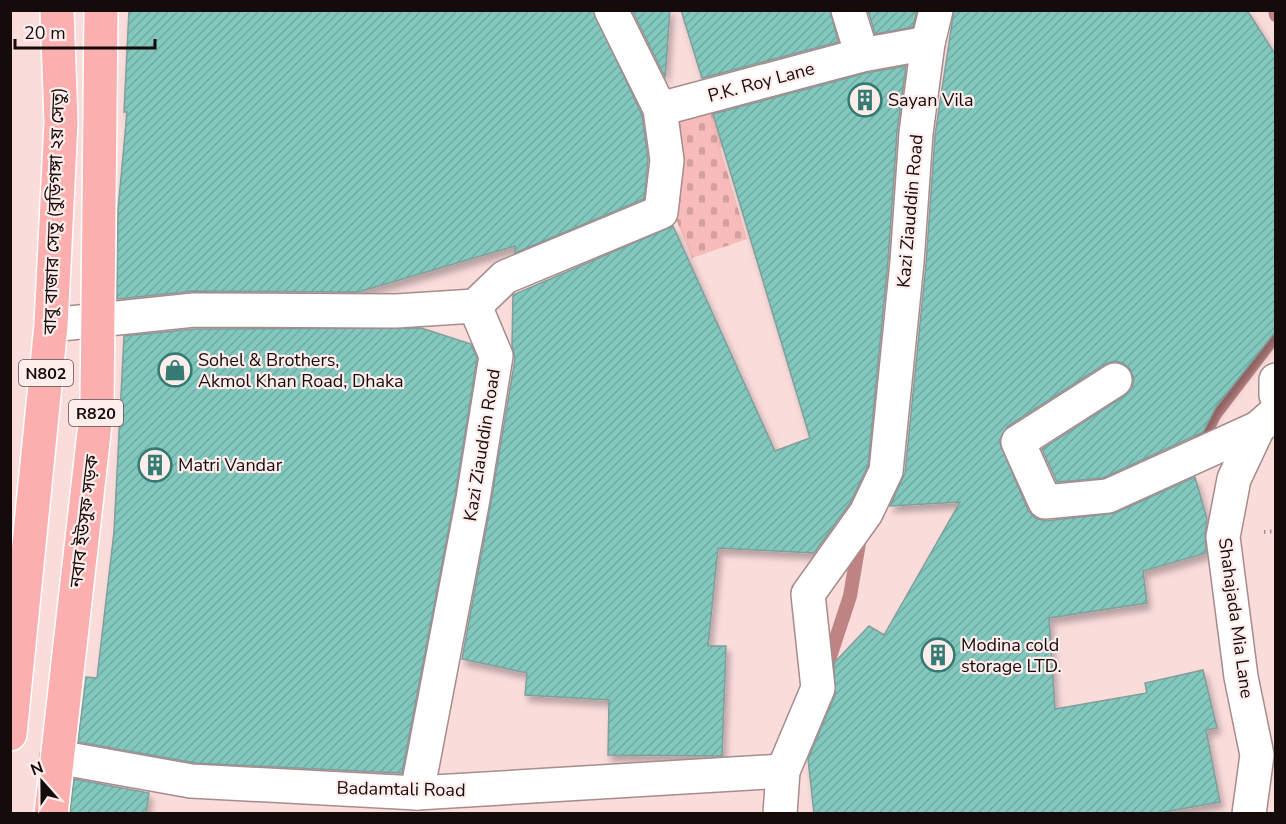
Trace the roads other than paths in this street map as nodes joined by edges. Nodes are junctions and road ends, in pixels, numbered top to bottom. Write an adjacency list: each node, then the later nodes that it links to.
1 (57, 10): 11 (highway, বাবু বাজার সেতু (বুড়িগঙ্গা ২য় সেতু) / N802)
2 (101, 10): 10 (highway, নবাব ইউসুফ সড়ক / R820)
3 (611, 10): 8 (street)
4 (848, 10): 7 (street)
5 (936, 10): 6 (street, Kazi Ziauddin Road)
6 (928, 43): 7 (street, P.K. Roy Lane); 18 (street, Kazi Ziauddin Road)
7 (862, 55): 8 (street, P.K. Roy Lane)
8 (660, 109): 9 (street)
9 (475, 306): 10 (street); 19 (street, Kazi Ziauddin Road)
10 (97, 321): 11 (street); 17 (highway, নবাব ইউসুফ সড়ক / R820)
11 (51, 325): 16 (highway, বাবু বাজার সেতু (বুড়িগঙ্গা ২য় সেতু) / N802)
12 (1115, 380): 15 (street, Shahajada Mia Lane)
13 (1275, 380): 14 (street)
14 (1275, 395)
15 (1267, 420): 22 (street, Shahajada Mia Lane)
16 (10, 734)
17 (57, 757): 19 (street, Badamtali Road); 20 (highway, নবাব ইউসুফ সড়ক / R820)
18 (783, 771): 19 (street, Badamtali Road); 21 (street, Kazi Ziauddin Road)
19 (417, 793)
20 (51, 813)
21 (780, 813)
22 (1249, 813)

